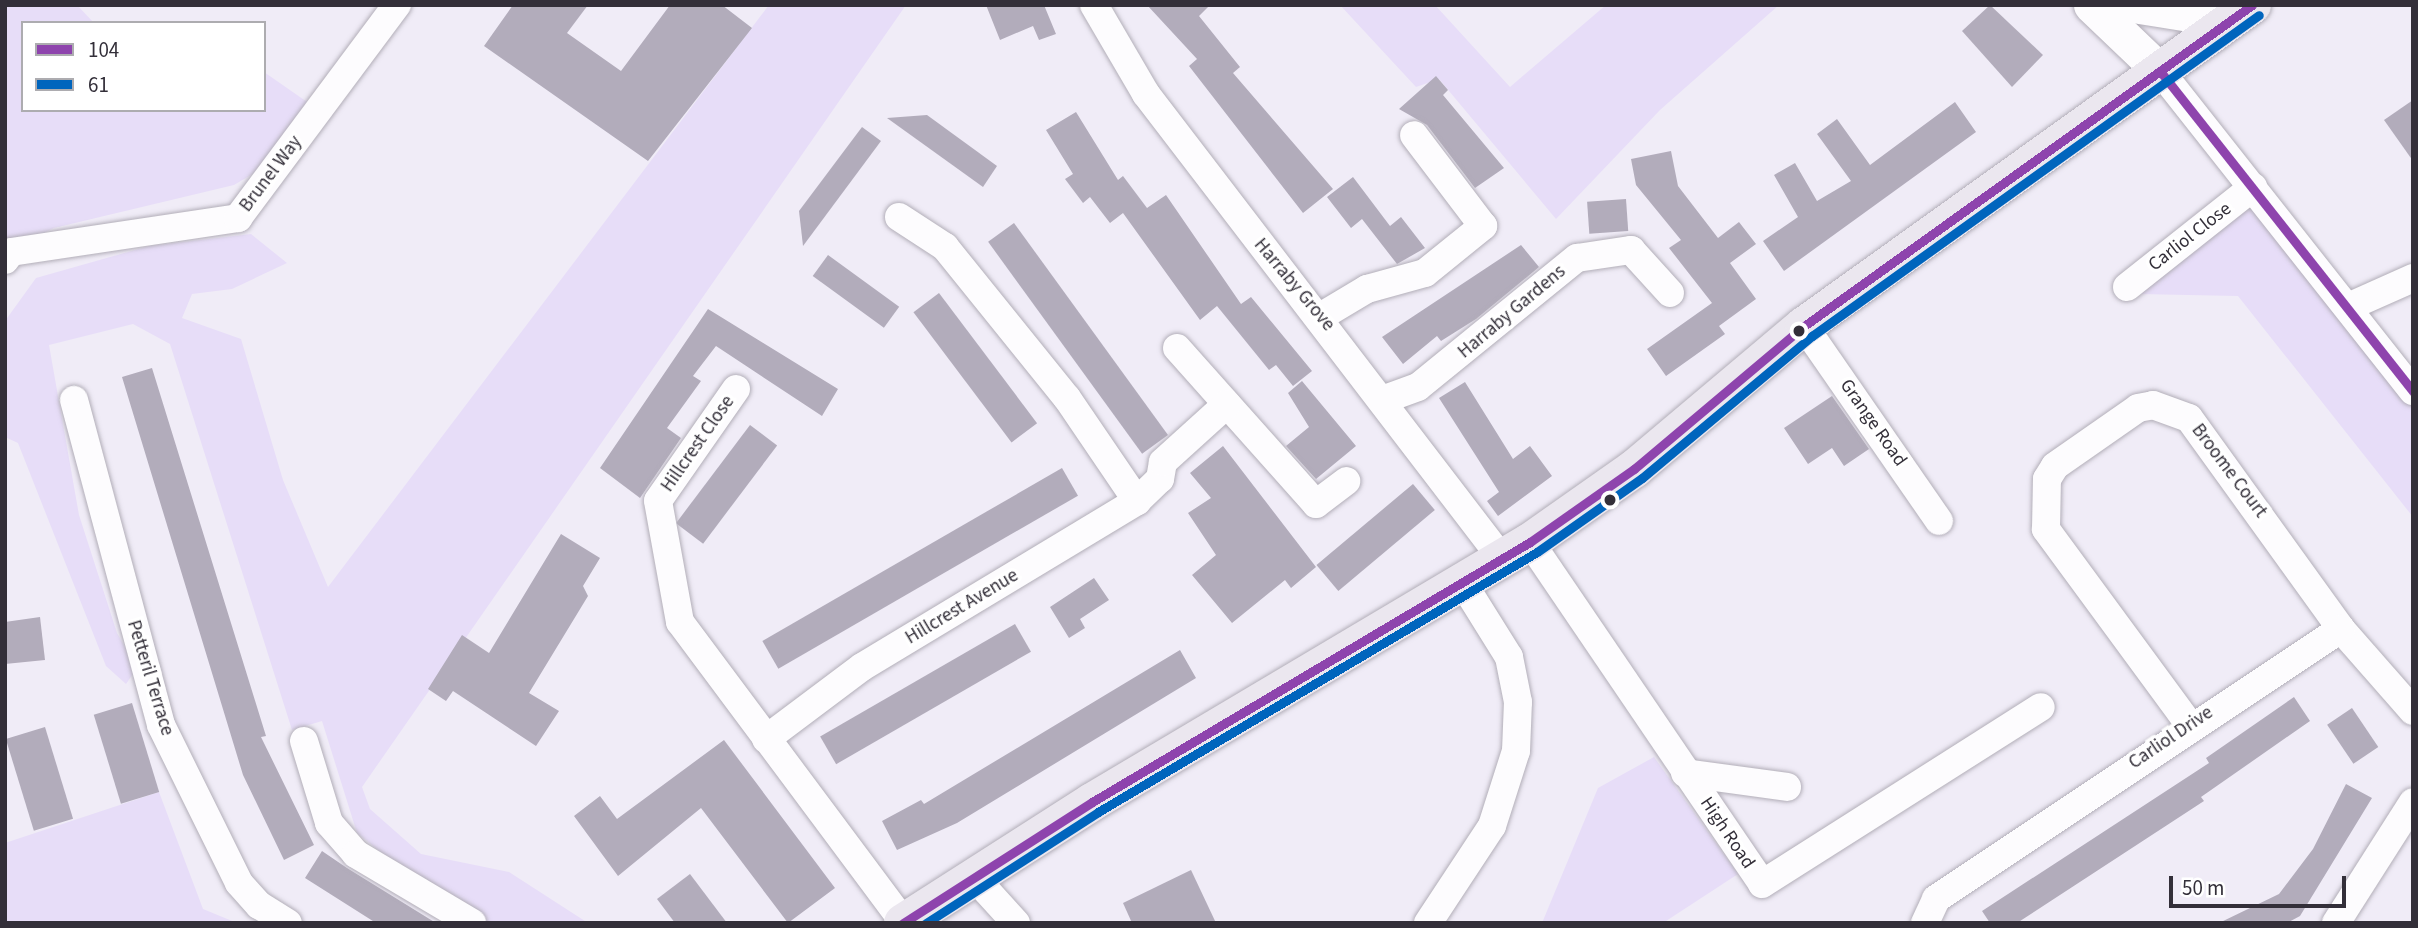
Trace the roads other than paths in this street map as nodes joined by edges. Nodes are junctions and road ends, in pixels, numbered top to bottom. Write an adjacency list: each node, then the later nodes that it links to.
1 (397, 5): 11 (street, Brunel Way)
2 (1094, 5): 16 (street, Harraby Grove)
3 (2091, 5): 7 (street)
4 (2133, 5): 5 (street)
5 (2235, 5)
6 (2252, 5): 7 (main road)
7 (2160, 71): 9 (street); 17 (main road)
8 (1414, 135): 16 (street)
9 (2253, 187): 13 (street, Carliol Close); 15 (street)
10 (899, 216): 25 (street)
11 (5, 260)
12 (2413, 278): 15 (street)
13 (2127, 287)
14 (1670, 293): 21 (street, Harraby Gardens)
15 (2348, 307): 20 (street)
16 (1320, 317): 21 (street, Harraby Grove)
17 (1804, 326): 26 (street, Grange Road); 27 (main road)
18 (1177, 348): 23 (street)
19 (736, 389): 33 (street, Hillcrest Close)
20 (2413, 391)
21 (1385, 399): 27 (street, Harraby Grove)
22 (74, 400): 39 (street, Petteril Terrace)
23 (1227, 404): 24 (street); 25 (street, Hillcrest Avenue)
24 (1346, 481)
25 (1137, 501): 33 (street, Hillcrest Avenue)
26 (1939, 521)
27 (1517, 551): 28 (main road); 35 (street, High Road)
28 (1464, 585): 38 (main road); 43 (street)
29 (2342, 629): 31 (street); 32 (street, Carliol Drive); 32 (street, Broome Court)
30 (2041, 707): 35 (street, High Road)
31 (2413, 711)
32 (2189, 724): 44 (street, Carliol Drive)
33 (766, 739): 41 (street)
34 (304, 741): 40 (street)
35 (1685, 772): 36 (street)
36 (1787, 787)
37 (2413, 802): 45 (street)
38 (975, 878): 41 (main road); 42 (street)
39 (288, 923)
40 (472, 923)
41 (904, 923)
42 (1016, 923)
43 (1428, 923)
44 (1925, 923)
45 (2336, 923)

